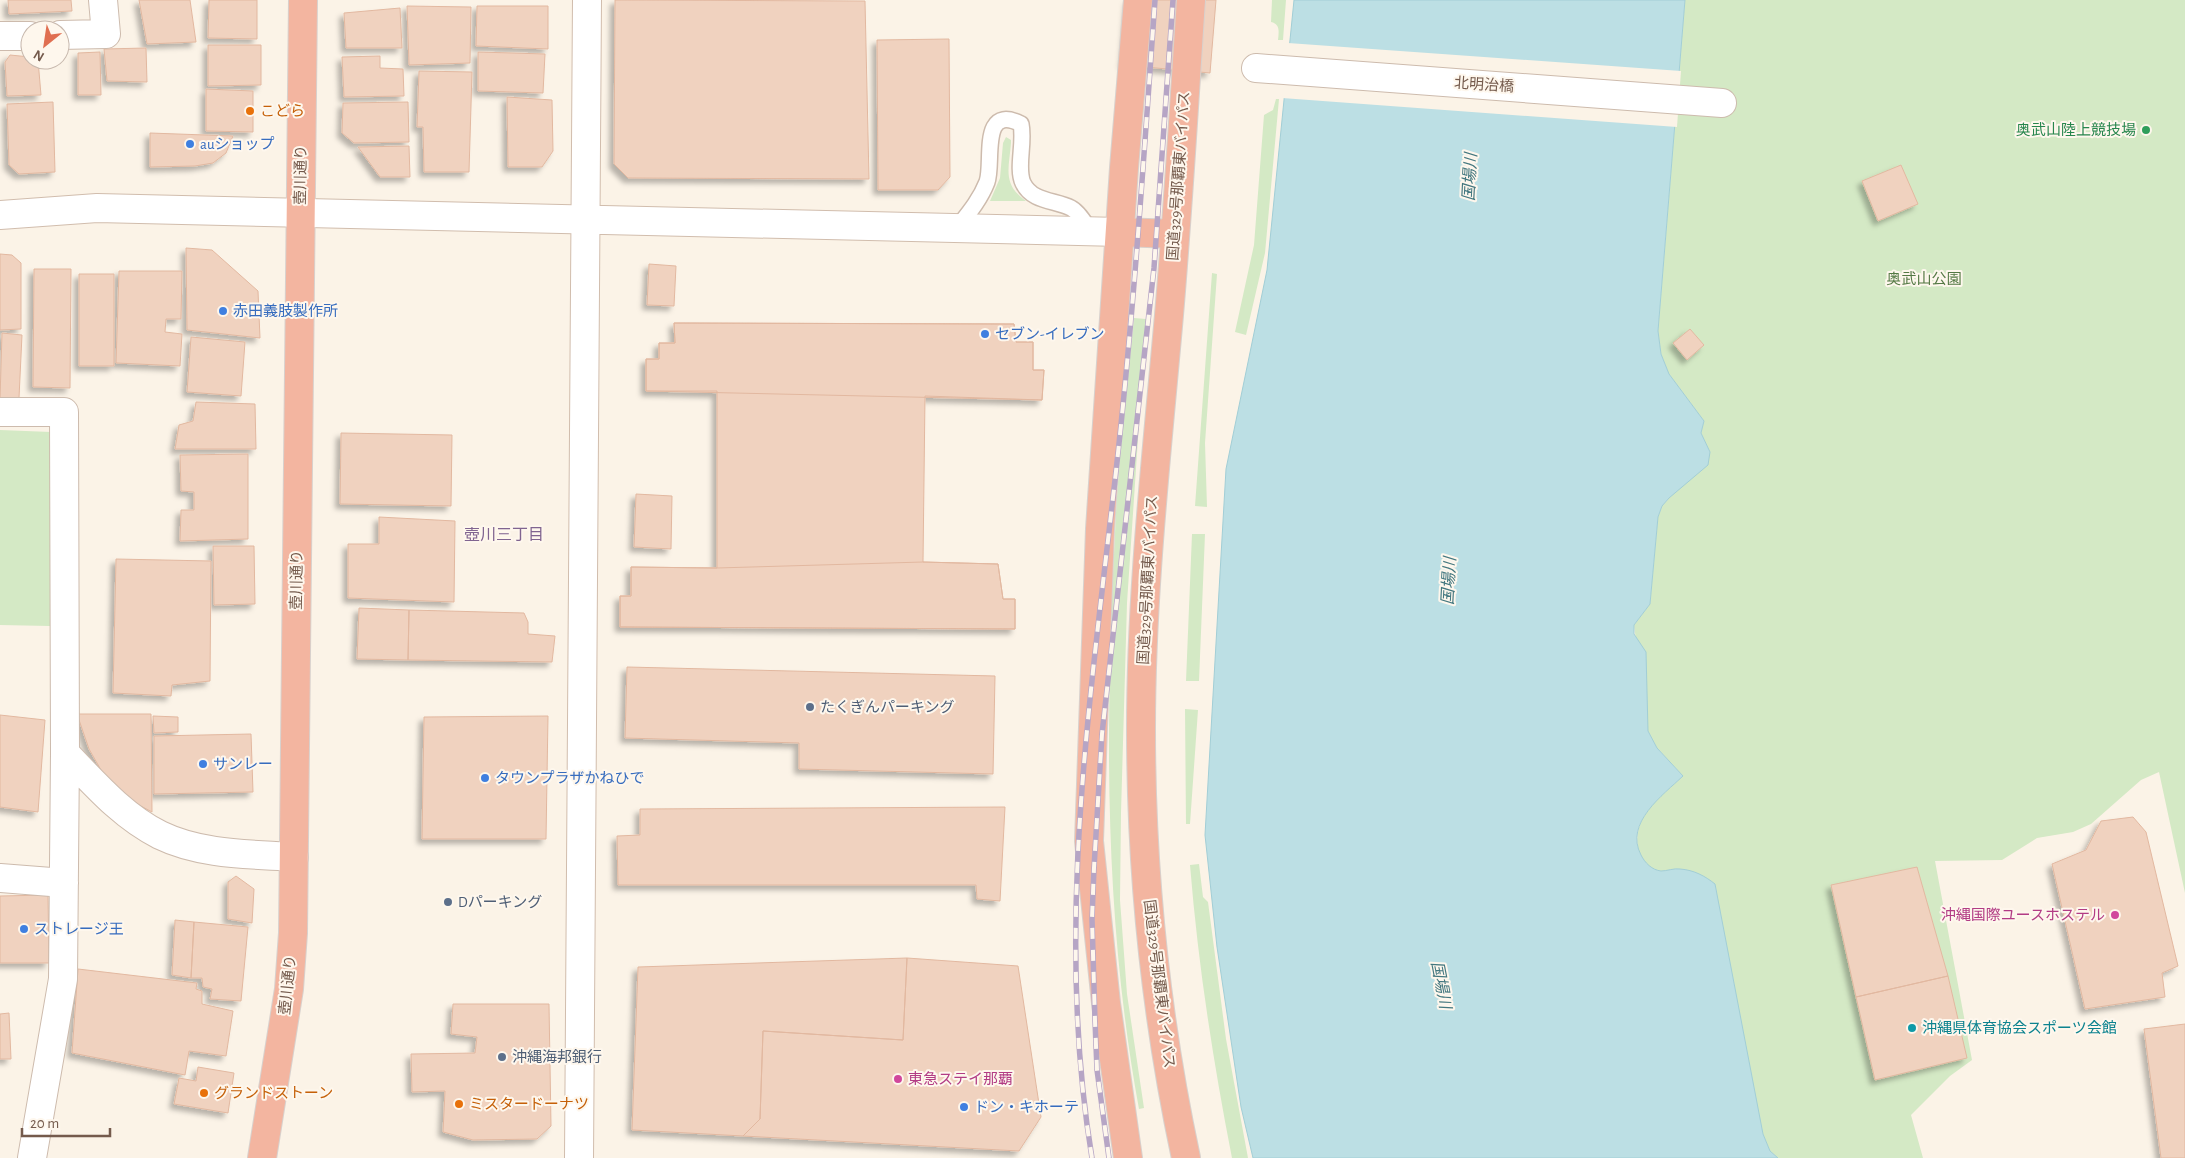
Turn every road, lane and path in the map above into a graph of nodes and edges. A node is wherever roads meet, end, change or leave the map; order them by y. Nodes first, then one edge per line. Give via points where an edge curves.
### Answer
1 (103, 0) edge
2 (303, 0) edge
3 (587, 0) edge
4 (1138, 0) edge
5 (1191, 0) edge
6 (70, 35) edge
7 (0, 36) edge
8 (20, 36) edge
9 (1266, 69) dead end
10 (1722, 104) dead end
11 (301, 213) junction
12 (0, 214) edge
13 (584, 219) junction
14 (957, 228) junction
15 (1091, 232) junction
16 (1120, 232) junction
17 (1175, 234) junction
18 (0, 412) edge
19 (65, 753) junction
20 (294, 857) junction
21 (0, 878) edge
22 (64, 883) junction
23 (32, 1158) edge
24 (262, 1158) edge
25 (579, 1158) edge
26 (1128, 1158) edge
27 (1186, 1158) edge

1 - 6 street via 106,34
2 - 11 highway, 壺川通り
3 - 13 street
4 - 16 highway
5 - 17 highway, 国道329号那覇東バイパス
7 - 8 street
9 - 10 street, 北明治橋
11 - 12 street via 97,208
11 - 13 street
11 - 20 highway, 壺川通り
13 - 14 street
13 - 25 street
14 - 15 street
14 - 15 lane via 988,180 992,132 997,124 1013,120 1021,124 1024,183 1044,201 1072,208
15 - 16 street
16 - 17 highway
16 - 26 highway via 1100,529 1090,842 1106,1003
17 - 27 highway, 国道329号那覇東バイパス via 1148,532 1141,727 1149,910 1174,1103
18 - 19 street via 64,412
19 - 20 street via 108,798 160,835 194,847 223,852
19 - 22 street
20 - 24 highway, 壺川通り via 289,989
21 - 22 street
22 - 23 street via 62,979

